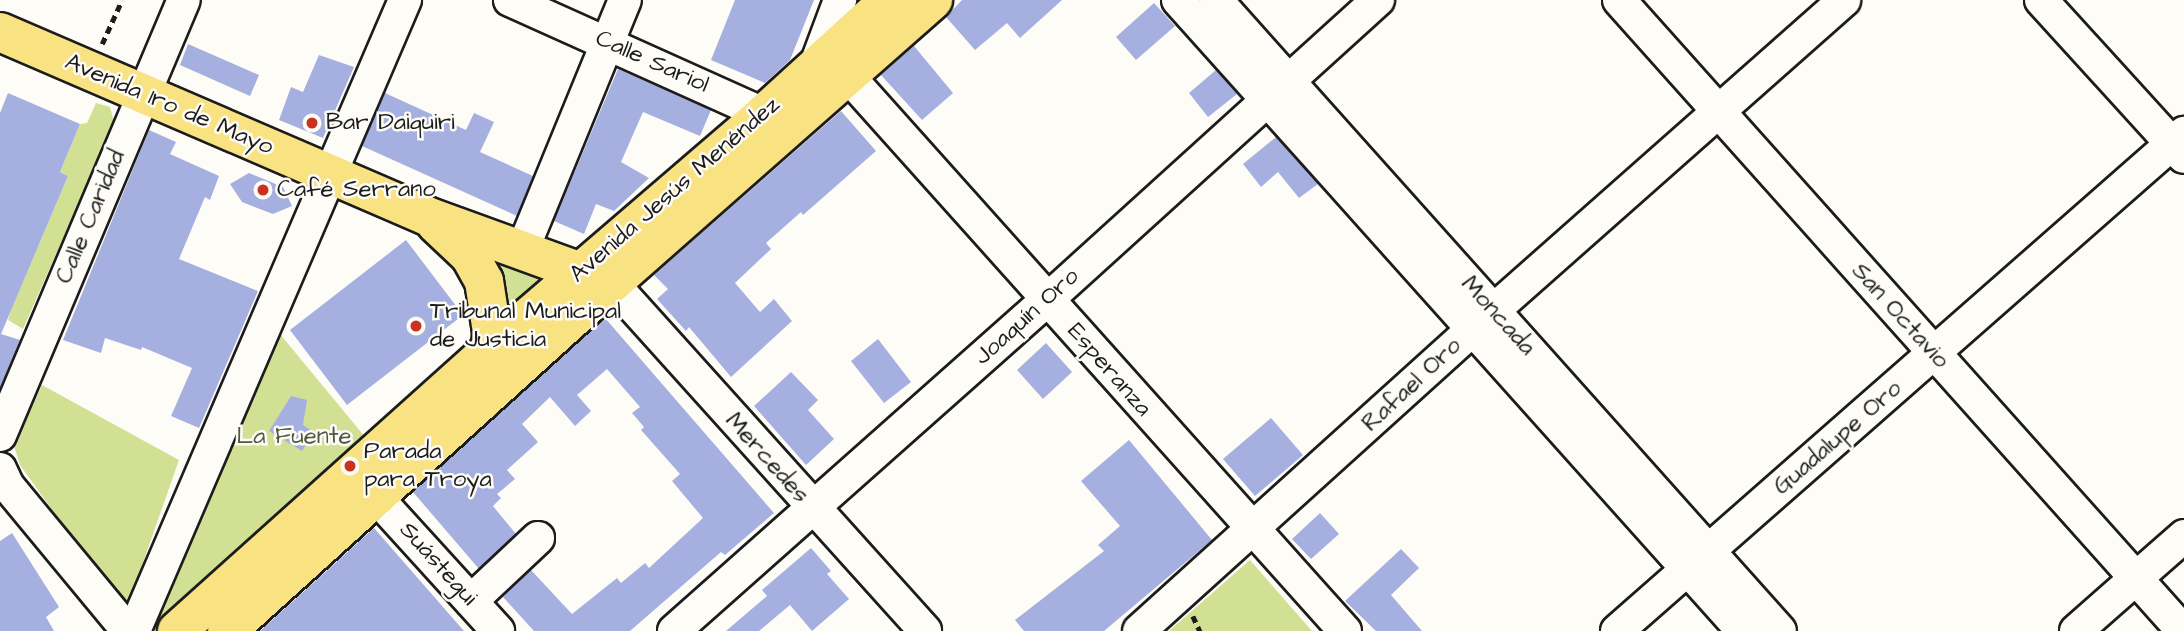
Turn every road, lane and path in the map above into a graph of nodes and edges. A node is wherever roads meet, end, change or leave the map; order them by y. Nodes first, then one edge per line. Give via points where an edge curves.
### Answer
1 (122, 0) edge
2 (184, 0) edge
3 (405, 0) edge
4 (510, 0) edge
5 (625, 0) edge
6 (840, 0) edge
7 (889, 0) edge
8 (933, 0) edge
9 (1178, 0) edge
10 (1216, 0) edge
11 (1377, 0) edge
12 (1619, 0) edge
13 (1844, 0) edge
14 (2041, 0) edge
15 (0, 32) edge
16 (608, 42) junction
17 (89, 70) junction
18 (831, 72) junction
19 (1277, 90) junction
20 (144, 94) junction
21 (1717, 111) junction
22 (779, 120) junction
23 (2180, 145) edge
24 (328, 174) junction
25 (427, 216) junction
26 (616, 241) junction
27 (530, 254) junction
28 (595, 278) junction
29 (1047, 300) junction
30 (1483, 320) junction
31 (491, 349) junction
32 (1934, 353) junction
33 (0, 435) edge
34 (0, 469) edge
35 (377, 498) junction
36 (812, 508) junction
37 (1253, 531) junction
38 (2184, 536) edge
39 (538, 538) dead end
40 (1697, 559) junction
41 (2136, 579) junction
42 (471, 601) junction
43 (495, 630) edge
44 (128, 631) edge
45 (134, 631) edge
46 (177, 631) edge
47 (228, 631) edge
48 (674, 631) edge
49 (925, 631) edge
50 (1139, 631) edge
51 (1345, 631) edge
52 (1617, 631) edge
53 (1743, 631) edge
54 (1780, 631) edge
55 (2076, 631) edge
56 (2183, 631) edge

1 - 17 path
2 - 20 street, Calle Caridad
3 - 24 street
4 - 16 street, Calle Sariol
5 - 16 street
6 - 18 street
7 - 18 main road, Avenida Jesús Menéndez
8 - 18 main road, Avenida Jesús Menéndez
9 - 19 street, Moncada
10 - 19 street, Moncada
11 - 19 street, Joaquín Oro
12 - 21 street, San Octavio
13 - 21 street, Rafael Oro
14 - 23 street
15 - 17 main road, Avenida 1ro de Mayo
16 - 22 street, Calle Sariol
16 - 27 street
17 - 20 main road, Avenida 1ro de Mayo
18 - 22 main road, Avenida Jesús Menéndez
18 - 29 street, Esperanza
19 - 29 street, Joaquín Oro
19 - 30 street, Moncada
20 - 24 main road, Avenida 1ro de Mayo
20 - 33 street, Calle Caridad
21 - 30 street, Rafael Oro
21 - 32 street, San Octavio
22 - 26 main road, Avenida Jesús Menéndez
22 - 28 main road, Avenida Jesús Menéndez
23 - 32 street, Guadalupe Oro
24 - 25 main road, Avenida 1ro de Mayo
24 - 45 street
25 - 27 main road, Avenida 1ro de Mayo
25 - 31 main road via 470,256 484,281
26 - 27 main road via 584,253
26 - 28 main road, Avenida Jesús Menéndez
27 - 28 main road, Avenida 1ro de Mayo
28 - 31 main road, Avenida Jesús Menéndez
28 - 35 main road, Avenida Jesús Menéndez
28 - 36 street, Mercedes
29 - 36 street, Joaquín Oro
29 - 37 street, Esperanza
30 - 37 street, Rafael Oro
30 - 40 street, Moncada
31 - 46 main road, Avenida Jesús Menéndez
32 - 40 street, Guadalupe Oro
32 - 41 street, San Octavio
34 - 44 street via 8,486
35 - 42 street, Suástegui
35 - 47 main road, Avenida Jesús Menéndez
36 - 48 street, Joaquín Oro
36 - 49 street, Mercedes
37 - 50 street, Rafael Oro
37 - 51 street, Esperanza
38 - 41 street
39 - 42 street
40 - 52 street, Guadalupe Oro
40 - 53 street, Moncada
40 - 54 street, Moncada
41 - 55 street
41 - 56 street, San Octavio
42 - 43 street, Suástegui

